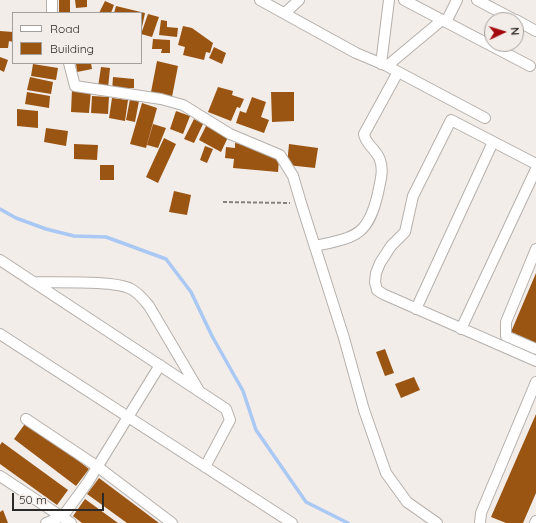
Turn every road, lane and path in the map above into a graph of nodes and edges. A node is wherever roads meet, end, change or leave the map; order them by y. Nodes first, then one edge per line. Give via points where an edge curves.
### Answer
1 (52, 0) edge
2 (260, 0) edge
3 (283, 0) edge
4 (299, 0) edge
5 (389, 0) edge
6 (404, 0) edge
7 (457, 0) edge
8 (477, 0) edge
9 (52, 12) edge
10 (283, 12) junction
11 (500, 12) edge
12 (444, 21) junction
13 (524, 25) edge
14 (536, 31) edge
15 (484, 40) edge
16 (508, 52) edge
17 (69, 64) edge
18 (384, 65) junction
19 (530, 66) dead end
20 (398, 72) junction
21 (485, 118) dead end
22 (493, 142) junction
23 (536, 164) edge
24 (536, 169) edge
25 (223, 202) dead end
26 (301, 203) junction
27 (315, 246) junction
28 (536, 249) edge
29 (1, 263) edge
30 (33, 282) junction
31 (416, 309) junction
32 (461, 329) junction
33 (0, 334) edge
34 (536, 349) edge
35 (536, 360) edge
36 (160, 365) junction
37 (536, 382) edge
38 (198, 391) junction
39 (129, 418) junction
40 (26, 419) dead end
41 (98, 467) junction
42 (205, 467) junction
43 (0, 476) edge
44 (63, 516) junction
45 (46, 523) edge
46 (71, 523) edge
47 (172, 523) edge
48 (292, 523) edge
49 (437, 523) edge
50 (480, 523) edge

1 - 9 street
2 - 10 street
3 - 10 street
4 - 10 street
5 - 18 street
6 - 12 street
7 - 12 street
8 - 11 street
10 - 18 street via 356,53
12 - 15 street
12 - 18 street
13 - 14 street
16 - 19 street
17 - 26 street via 75,86 161,99 183,105 230,134 280,155 293,176
18 - 20 street
20 - 21 street
20 - 27 street via 364,134 365,140 379,156 382,169 372,214 365,226 355,235
22 - 23 street
22 - 31 street
22 - 31 street via 451,120 413,196 404,232 380,263 376,273 377,290
24 - 32 street
25 - 26 path
26 - 27 street
27 - 49 street via 364,410 386,473 407,502
28 - 34 street via 506,322 505,331 506,336 512,340
29 - 30 street
30 - 36 street
30 - 38 street via 110,284 140,295 149,306
31 - 32 street
32 - 35 street
33 - 39 street
36 - 38 street
36 - 39 street
37 - 50 street via 481,512
38 - 42 street via 226,409 230,420
39 - 41 street
39 - 42 street
40 - 41 street
41 - 44 street
41 - 47 street
42 - 48 street
43 - 44 street
44 - 45 street
44 - 46 street

